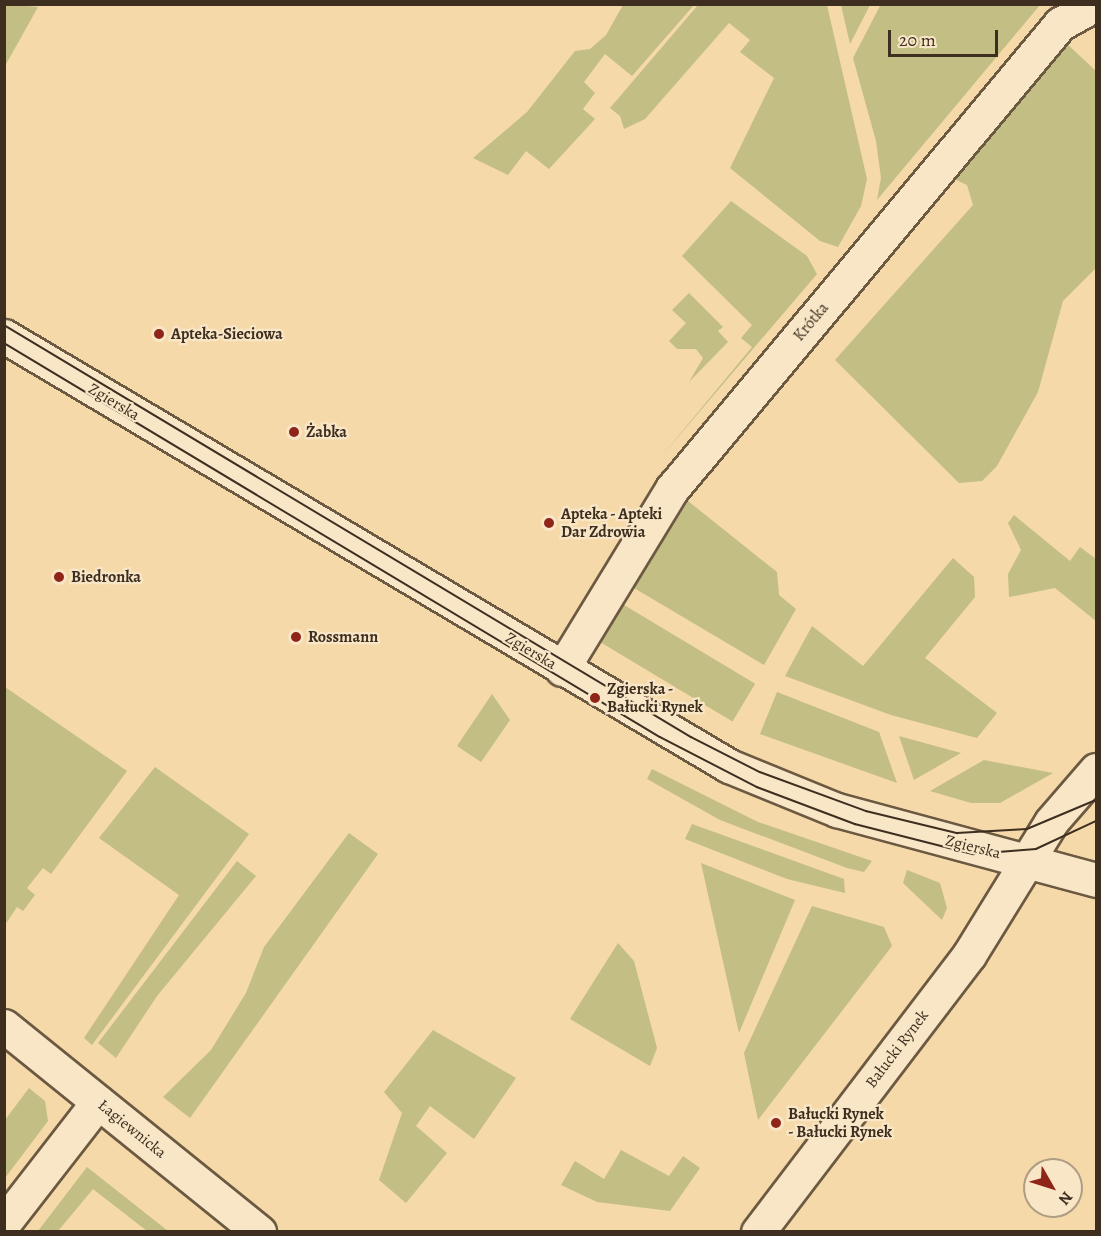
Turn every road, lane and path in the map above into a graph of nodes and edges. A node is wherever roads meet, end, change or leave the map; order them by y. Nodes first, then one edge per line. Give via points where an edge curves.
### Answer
1 (1096, 4) edge
2 (4, 336) edge
3 (562, 669) junction
4 (1096, 770) edge
5 (1029, 862) junction
6 (1096, 880) edge
7 (4, 1026) edge
8 (98, 1102) junction
9 (4, 1223) edge
10 (259, 1232) edge
11 (758, 1232) edge

1 - 3 street, Krótka via 1060,24 672,489
2 - 3 street, Zgierska
3 - 5 street, Zgierska via 704,753 769,784 861,817
4 - 5 street, Bałucki Rynek via 1051,822
5 - 6 street, Zgierska
5 - 11 street, Bałucki Rynek via 969,955
7 - 8 street, Łagiewnicka
8 - 9 street
8 - 10 street, Łagiewnicka

